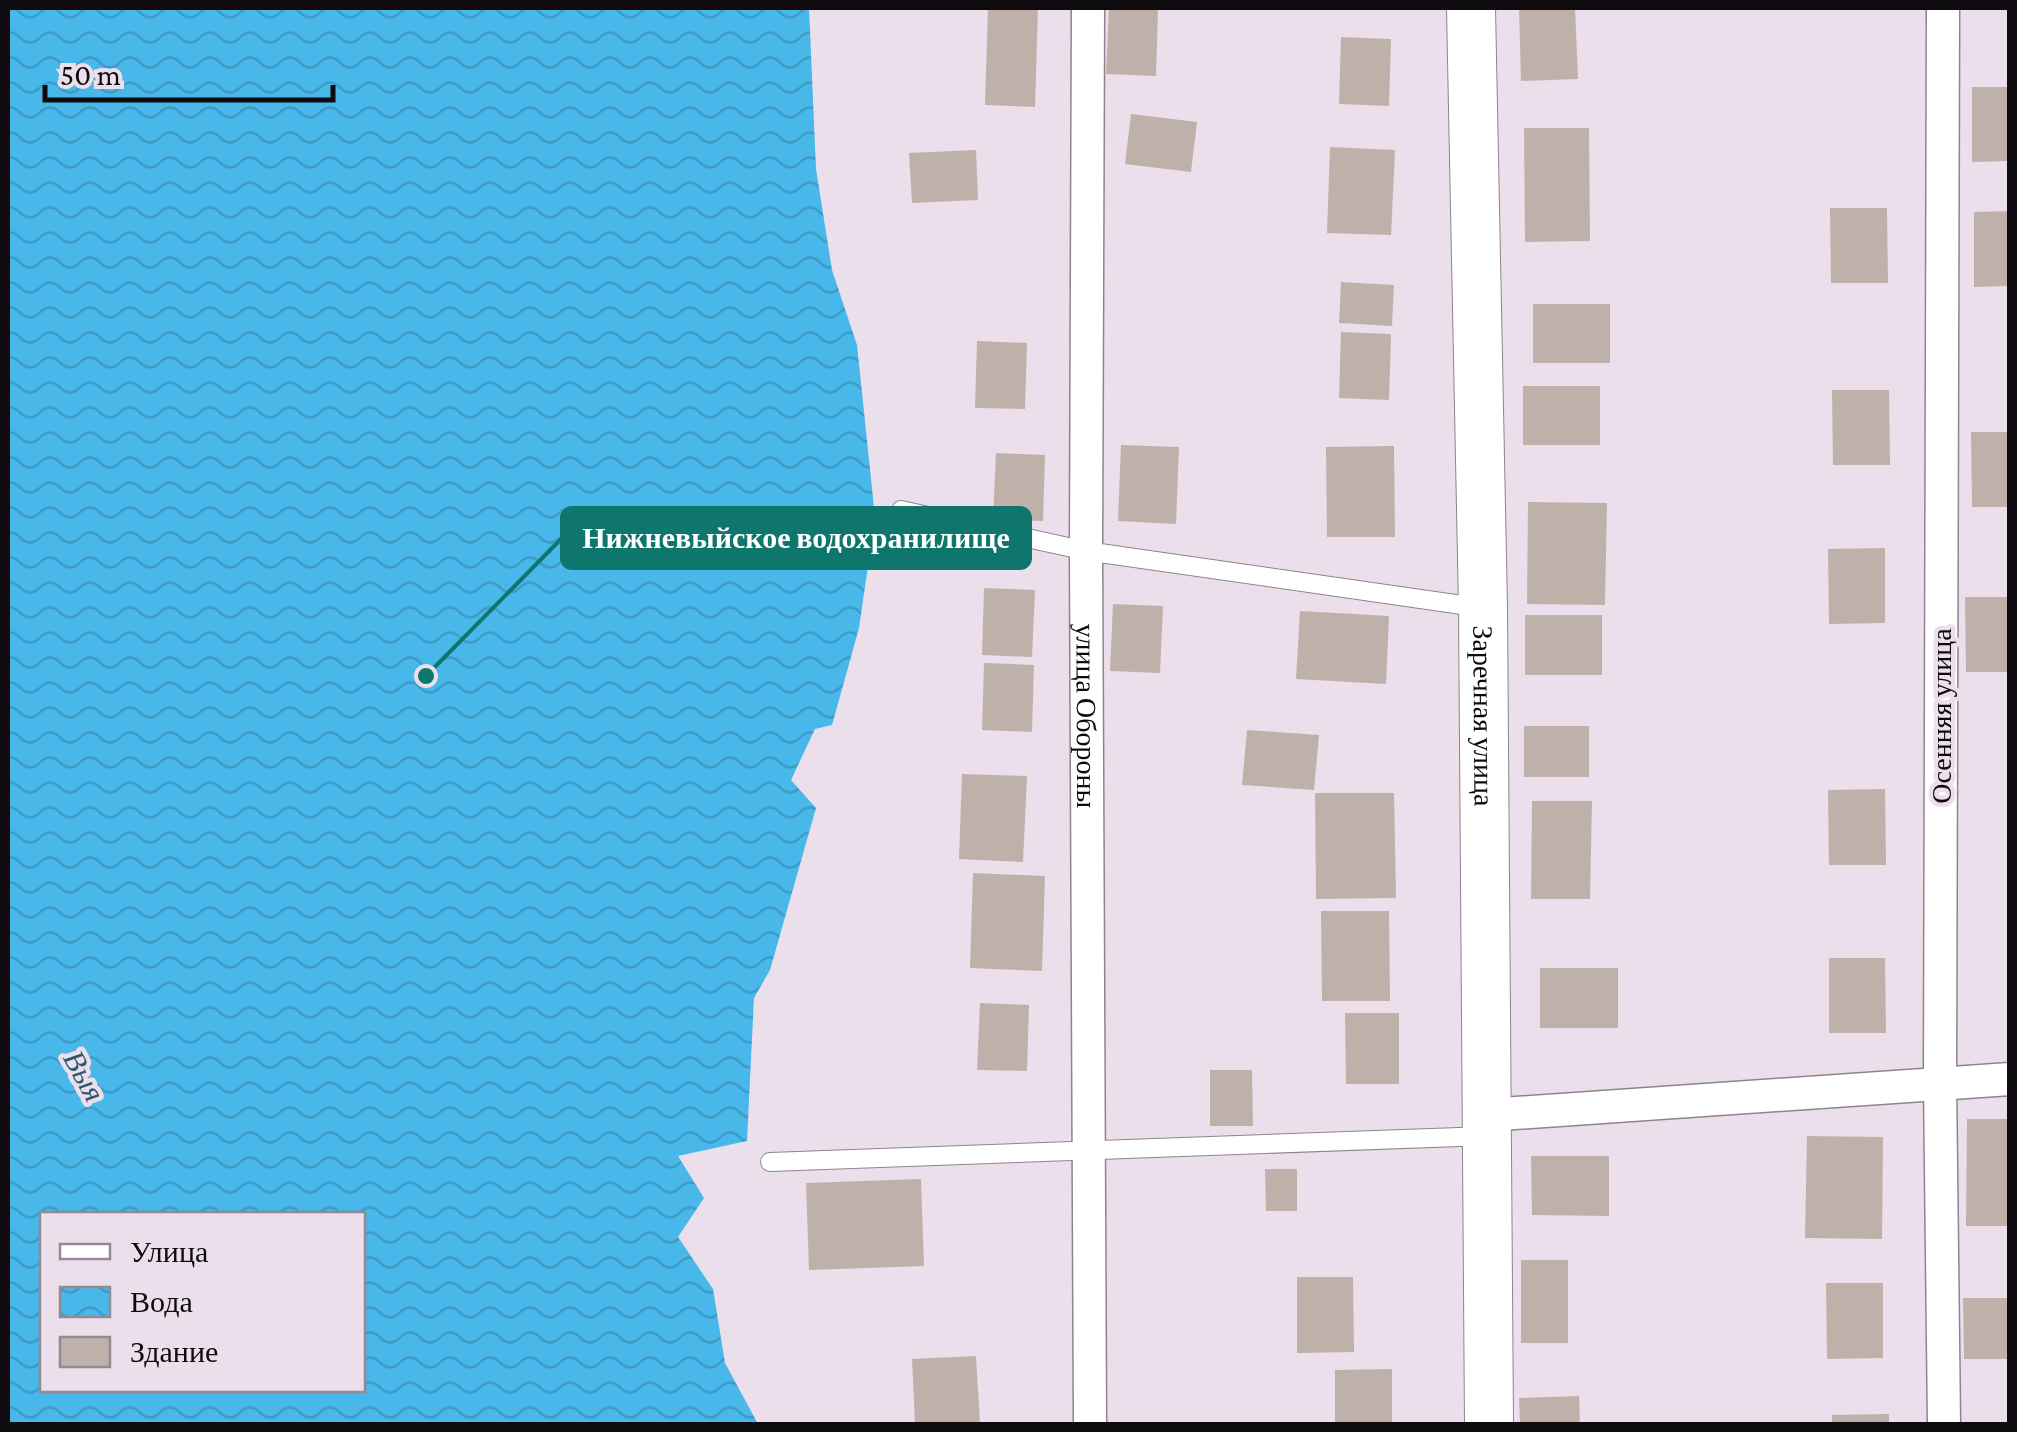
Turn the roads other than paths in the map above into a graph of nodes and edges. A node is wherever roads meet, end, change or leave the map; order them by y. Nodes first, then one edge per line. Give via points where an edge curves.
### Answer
1 (1088, 8) edge
2 (1472, 8) edge
3 (1943, 8) edge
4 (901, 510) dead end
5 (1086, 551) junction
6 (1483, 608) junction
7 (2010, 1079) edge
8 (1940, 1082) junction
9 (1487, 1126) junction
10 (1090, 1148) junction
11 (770, 1162) dead end
12 (1090, 1424) edge
13 (1489, 1424) edge
14 (1944, 1424) edge

1 - 5 street, улица Обороны
2 - 6 street, Заречная улица
3 - 8 street, Осенняя улица
4 - 5 lane
5 - 6 lane
5 - 10 street, улица Обороны
6 - 9 street, Заречная улица
7 - 8 street
8 - 9 street
8 - 14 street, Осенняя улица
9 - 10 lane
9 - 13 street, Заречная улица
10 - 11 lane
10 - 12 street, улица Обороны

